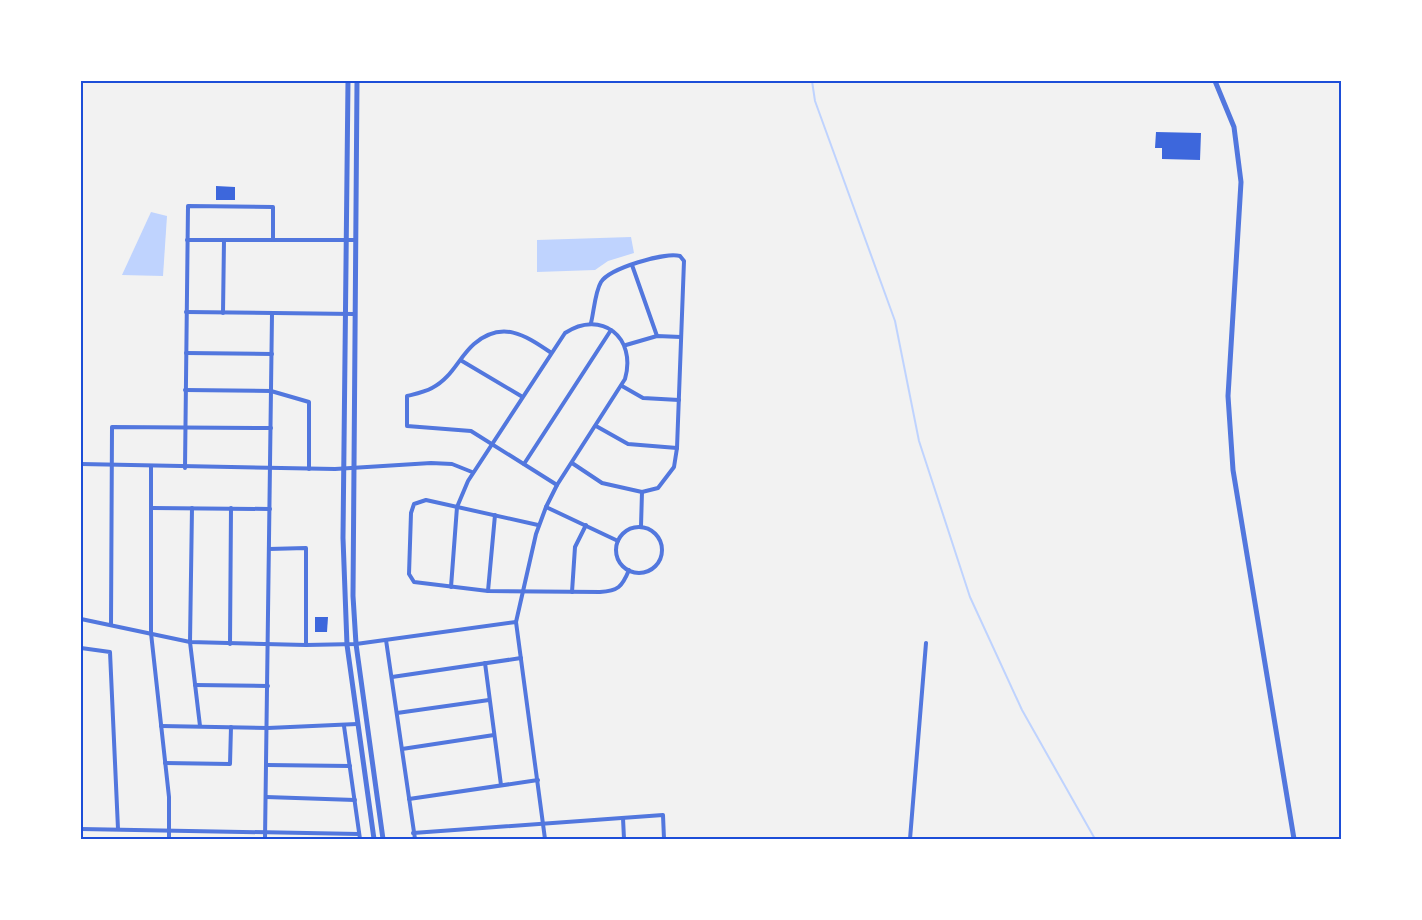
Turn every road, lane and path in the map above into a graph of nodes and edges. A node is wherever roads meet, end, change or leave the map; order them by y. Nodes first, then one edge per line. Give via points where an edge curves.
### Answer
1 (348, 81) edge
2 (357, 81) edge
3 (1215, 81) edge
4 (186, 240) junction
5 (224, 240) junction
6 (273, 240) junction
7 (347, 240) junction
8 (355, 240) junction
9 (632, 265) junction
10 (186, 312) junction
11 (223, 313) junction
12 (272, 314) junction
13 (346, 314) junction
14 (354, 314) junction
15 (591, 323) junction
16 (611, 330) junction
17 (657, 336) junction
18 (681, 337) junction
19 (626, 345) junction
20 (550, 352) junction
21 (186, 353) junction
22 (272, 354) junction
23 (462, 361) junction
24 (622, 386) junction
25 (185, 390) junction
26 (271, 391) junction
27 (521, 396) junction
28 (679, 400) junction
29 (596, 426) junction
30 (184, 428) junction
31 (271, 428) junction
32 (491, 445) junction
33 (677, 448) junction
34 (572, 463) junction
35 (81, 464) edge
36 (524, 464) junction
37 (111, 465) junction
38 (151, 466) junction
39 (185, 468) junction
40 (271, 468) junction
41 (309, 469) junction
42 (344, 469) junction
43 (352, 469) junction
44 (472, 472) junction
45 (557, 485) junction
46 (642, 492) junction
47 (457, 507) junction
48 (546, 507) junction
49 (152, 508) junction
50 (192, 508) junction
51 (231, 508) junction
52 (270, 509) junction
53 (496, 515) junction
54 (538, 525) junction
55 (586, 525) junction
56 (641, 526) junction
57 (618, 540) junction
58 (269, 549) junction
59 (629, 570) junction
60 (451, 587) junction
61 (488, 591) junction
62 (572, 592) junction
63 (522, 593) junction
64 (81, 618) edge
65 (516, 622) junction
66 (111, 624) junction
67 (151, 633) junction
68 (386, 640) junction
69 (190, 642) junction
70 (926, 643) dead end
71 (230, 644) junction
72 (269, 644) junction
73 (356, 644) junction
74 (306, 645) junction
75 (346, 645) junction
76 (81, 648) edge
77 (521, 658) junction
78 (485, 664) junction
79 (392, 677) junction
80 (195, 685) junction
81 (268, 686) junction
82 (489, 700) junction
83 (397, 713) junction
84 (357, 724) junction
85 (161, 726) junction
86 (200, 726) junction
87 (344, 726) junction
88 (231, 727) junction
89 (268, 728) junction
90 (494, 735) junction
91 (402, 749) junction
92 (165, 763) junction
93 (267, 764) junction
94 (350, 766) junction
95 (538, 780) junction
96 (501, 785) junction
97 (266, 797) junction
98 (409, 799) junction
99 (355, 800) junction
100 (623, 818) junction
101 (544, 823) junction
102 (81, 829) edge
103 (118, 829) junction
104 (169, 830) junction
105 (265, 832) junction
106 (413, 833) junction
107 (359, 837) edge
108 (169, 839) edge
109 (265, 839) edge
110 (374, 839) edge
111 (383, 839) edge
112 (415, 839) edge
113 (545, 839) edge
114 (624, 839) edge
115 (664, 839) edge
116 (910, 839) edge
117 (1294, 839) edge

1 - 7 street
2 - 8 street
3 - 117 street via 1234,127 1241,182 1228,396 1233,470
4 - 5 street
4 - 6 street via 188,206 273,206
4 - 10 street
5 - 6 street
5 - 11 street
6 - 7 street
7 - 8 street
7 - 13 street
8 - 14 street
9 - 15 street via 608,274 601,282
9 - 17 street
9 - 18 street via 673,254 684,261
10 - 11 street
10 - 21 street
11 - 12 street
12 - 13 street
12 - 22 street
13 - 14 street
13 - 42 street
14 - 43 street
15 - 16 street
15 - 20 street via 576,326 565,333
16 - 19 street
16 - 36 street
17 - 18 street
17 - 19 street
18 - 28 street
19 - 24 street via 629,366
20 - 23 street via 510,330 492,334 474,344
20 - 27 street
21 - 22 street
21 - 25 street
22 - 26 street
23 - 27 street
23 - 32 street via 432,388 407,396 407,426 471,431
24 - 28 street via 643,398
24 - 29 street
25 - 26 street
25 - 30 street
26 - 31 street
26 - 41 street via 309,402
27 - 32 street
28 - 33 street
29 - 33 street via 628,444
29 - 34 street
30 - 31 street
30 - 37 street via 112,427
30 - 39 street
31 - 40 street
32 - 36 street
32 - 44 street
33 - 46 street via 674,467 658,488
34 - 45 street
34 - 46 street via 602,484
35 - 37 street
36 - 45 street
37 - 38 street
37 - 66 street
38 - 39 street
38 - 49 street
39 - 40 street
40 - 41 street
40 - 52 street
41 - 42 street
42 - 43 street
42 - 75 street
43 - 44 street via 431,463 452,464
43 - 73 street
44 - 47 street
45 - 48 street
46 - 56 street
47 - 53 street
47 - 60 street
47 - 60 street via 426,500 414,504 411,513 409,574 414,582
48 - 54 street
48 - 55 street
49 - 50 street
49 - 67 street
50 - 51 street
50 - 69 street
51 - 52 street
51 - 71 street
52 - 58 street
53 - 54 street
53 - 61 street
54 - 63 street
55 - 57 street
55 - 62 street via 575,547
56 - 57 street via 627,530
56 - 59 street via 659,537 663,552 651,570 636,573
57 - 59 street via 616,554
58 - 72 street
58 - 74 street via 306,548
59 - 62 street via 623,586 616,591
60 - 61 street
61 - 63 street
62 - 63 street
63 - 65 street
64 - 66 street
65 - 68 street
65 - 77 street
66 - 67 street
67 - 69 street
67 - 85 street
68 - 73 street
68 - 79 street
69 - 71 street
69 - 80 street
70 - 116 street
71 - 72 street
72 - 74 street
72 - 81 street
73 - 75 street
73 - 111 street
74 - 75 street
75 - 84 street
76 - 103 street via 110,652
77 - 78 street
77 - 95 street
78 - 79 street
78 - 82 street
79 - 83 street
80 - 81 street
80 - 86 street
81 - 89 street
82 - 83 street
82 - 90 street
83 - 91 street
84 - 87 street
84 - 110 street
85 - 86 street
85 - 92 street
86 - 88 street
87 - 89 street
87 - 94 street
88 - 89 street
88 - 92 street via 230,764
89 - 93 street
90 - 91 street
90 - 96 street
91 - 98 street
92 - 104 street
93 - 94 street
93 - 97 street
94 - 99 street
95 - 96 street
95 - 101 street
96 - 98 street
97 - 99 street
97 - 105 street
98 - 106 street
99 - 107 street
100 - 101 street
100 - 114 street
100 - 115 street via 663,815
101 - 106 street
101 - 113 street
102 - 103 street
103 - 104 street
104 - 105 street
104 - 108 street
105 - 107 street
105 - 109 street
106 - 112 street

